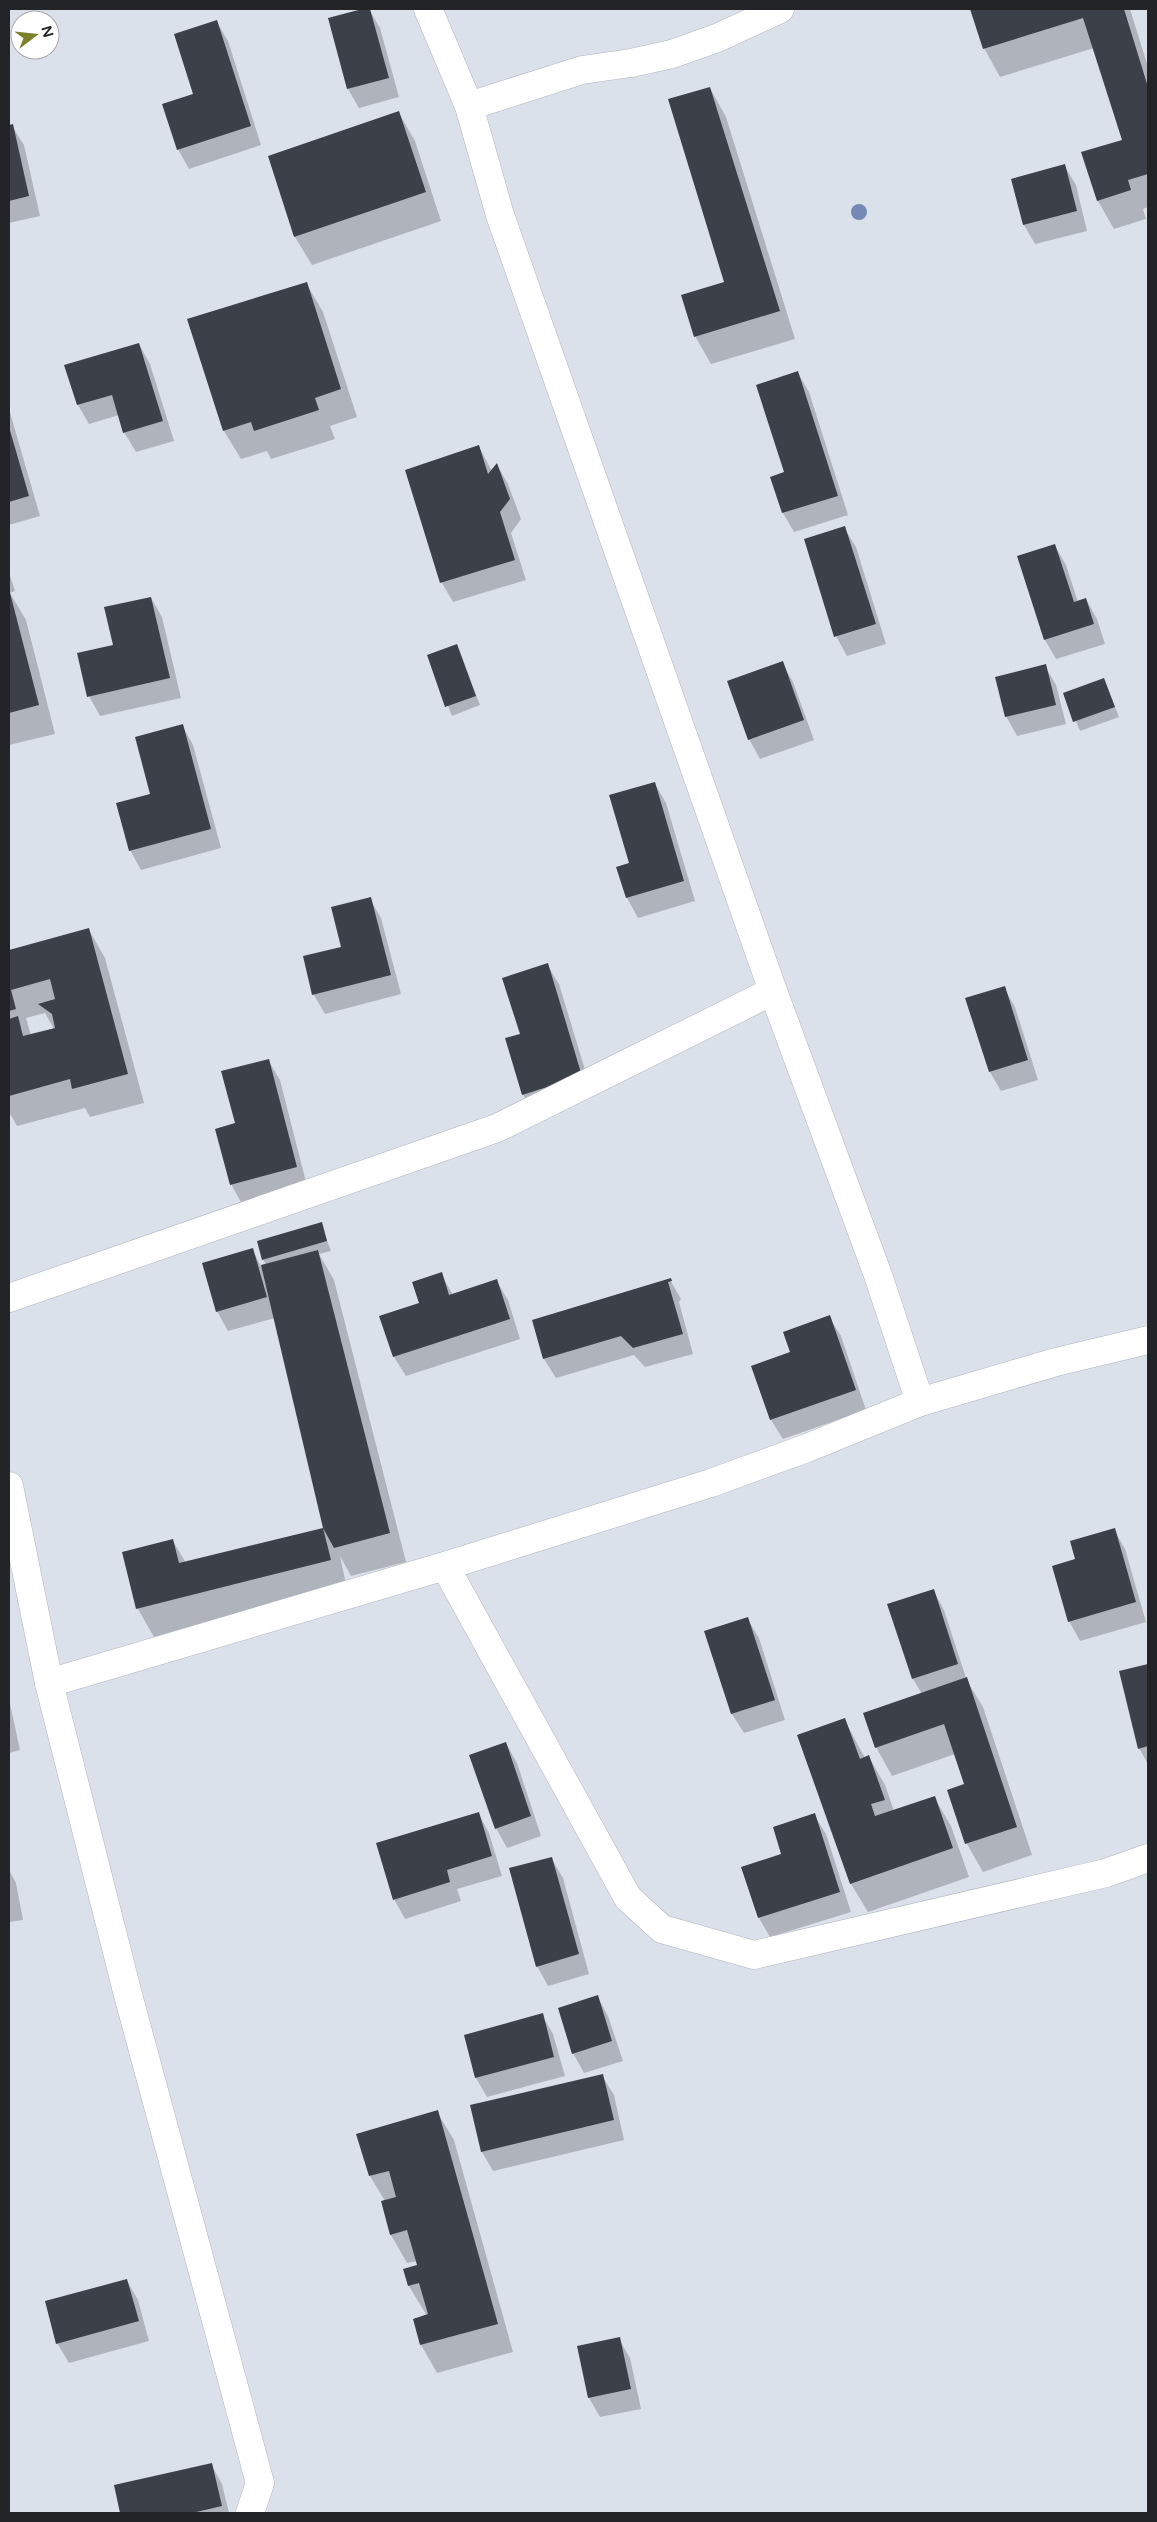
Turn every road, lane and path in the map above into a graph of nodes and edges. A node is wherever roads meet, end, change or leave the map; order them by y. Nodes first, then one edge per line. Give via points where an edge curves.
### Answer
1 (428, 9) edge
2 (780, 9) edge
3 (469, 106) junction
4 (773, 991) junction
5 (9, 1298) edge
6 (1148, 1340) edge
7 (920, 1402) junction
8 (9, 1486) edge
9 (445, 1566) junction
10 (49, 1684) junction
11 (1148, 1858) edge
12 (250, 2513) edge

1 - 3 street
2 - 3 street via 717,38 672,54 582,70
3 - 4 street via 500,215
4 - 5 street via 497,1128
4 - 7 street via 878,1275
6 - 7 street via 1056,1362
7 - 9 street via 710,1483
8 - 10 street
9 - 10 street
9 - 11 street via 628,1898 662,1929 754,1955 1106,1873
10 - 12 street via 127,1991 260,2483

